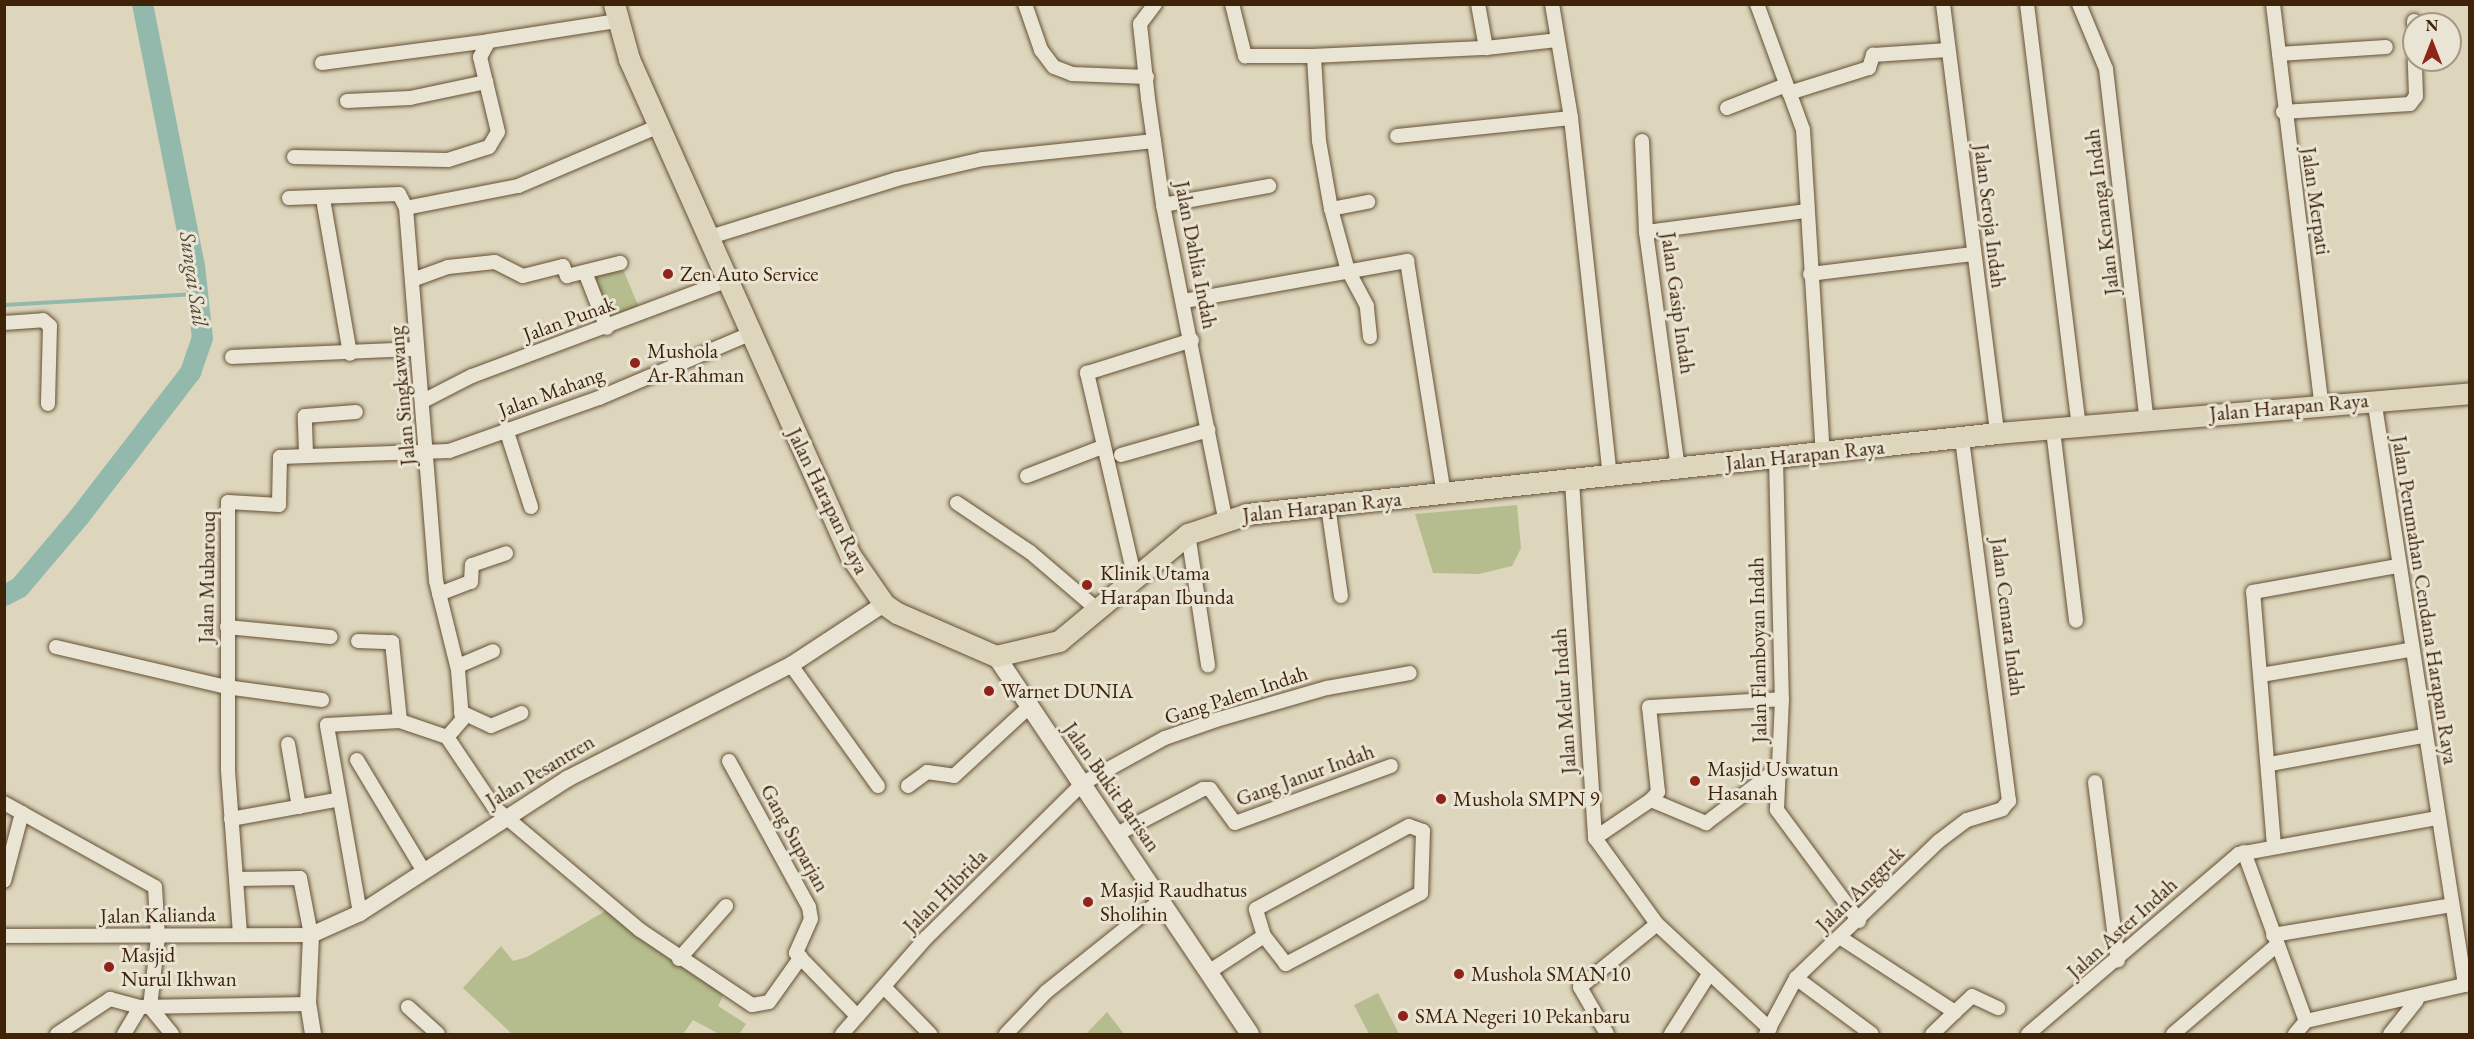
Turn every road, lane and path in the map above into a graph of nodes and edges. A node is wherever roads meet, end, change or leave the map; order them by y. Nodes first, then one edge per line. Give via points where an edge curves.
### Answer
1 (1025, 4) edge
2 (1155, 4) edge
3 (1232, 4) edge
4 (1478, 4) edge
5 (1552, 4) edge
6 (1757, 4) edge
7 (1943, 4) edge
8 (2027, 4) edge
9 (2079, 4) edge
10 (2273, 4) edge
11 (616, 13) edge
12 (1557, 40) junction
13 (489, 41) junction
14 (2386, 47) dead end
15 (1486, 48) junction
16 (1948, 50) junction
17 (2279, 54) junction
18 (1314, 56) junction
19 (322, 63) dead end
20 (2415, 72) edge
21 (1146, 77) junction
22 (486, 82) junction
23 (1787, 89) junction
24 (347, 101) dead end
25 (1726, 108) dead end
26 (2283, 112) junction
27 (1571, 118) junction
28 (658, 126) junction
29 (1397, 136) dead end
30 (1154, 141) junction
31 (1642, 141) dead end
32 (294, 157) dead end
33 (1269, 186) dead end
34 (289, 198) dead end
35 (323, 199) junction
36 (1368, 202) dead end
37 (1163, 205) junction
38 (406, 208) junction
39 (1331, 209) junction
40 (1806, 211) junction
41 (1646, 232) junction
42 (710, 237) junction
43 (1974, 254) junction
44 (620, 263) dead end
45 (1348, 271) junction
46 (585, 272) junction
47 (1810, 274) junction
48 (415, 279) junction
49 (729, 280) junction
50 (1184, 301) junction
51 (4, 323) edge
52 (607, 328) junction
53 (750, 334) junction
54 (1370, 337) dead end
55 (1192, 340) junction
56 (417, 349) junction
57 (350, 354) junction
58 (232, 357) dead end
59 (2469, 393) edge
60 (2373, 399) junction
61 (425, 400) junction
62 (2321, 403) junction
63 (48, 404) dead end
64 (356, 412) dead end
65 (2147, 420) junction
66 (2079, 426) junction
67 (506, 429) junction
68 (1208, 430) junction
69 (2053, 430) junction
70 (1997, 434) junction
71 (1962, 438) junction
72 (1102, 447) junction
73 (306, 453) junction
74 (1121, 454) dead end
75 (1823, 454) junction
76 (429, 455) junction
77 (1776, 459) junction
78 (1678, 470) junction
79 (1027, 477) dead end
80 (1610, 477) junction
81 (1572, 482) junction
82 (1444, 494) junction
83 (957, 503) dead end
84 (1328, 506) junction
85 (531, 507) dead end
86 (1225, 518) junction
87 (1188, 534) junction
88 (506, 553) dead end
89 (2397, 566) junction
90 (1135, 579) junction
91 (439, 594) junction
92 (1341, 596) dead end
93 (884, 604) junction
94 (1099, 611) junction
95 (2076, 621) dead end
96 (227, 627) junction
97 (331, 637) dead end
98 (358, 641) dead end
99 (56, 647) dead end
100 (2409, 650) junction
101 (494, 651) dead end
102 (996, 656) junction
103 (791, 665) junction
104 (1208, 665) dead end
105 (458, 666) junction
106 (1410, 673) dead end
107 (2261, 675) junction
108 (226, 687) junction
109 (1782, 699) junction
110 (322, 700) dead end
111 (1029, 707) junction
112 (461, 712) junction
113 (521, 713) dead end
114 (400, 721) junction
115 (2423, 736) junction
116 (447, 737) junction
117 (288, 744) dead end
118 (357, 760) dead end
119 (729, 761) dead end
120 (2270, 764) junction
121 (1391, 766) dead end
122 (1780, 767) junction
123 (2095, 782) dead end
124 (1083, 783) junction
125 (878, 786) dead end
126 (908, 786) dead end
127 (336, 800) junction
128 (1651, 800) junction
129 (2008, 801) joint
130 (4, 803) edge
131 (298, 807) junction
132 (22, 813) junction
133 (509, 816) junction
134 (2438, 818) junction
135 (231, 819) junction
136 (1119, 834) junction
137 (1594, 838) junction
138 (2274, 846) junction
139 (2244, 852) junction
140 (423, 870) junction
141 (236, 879) junction
142 (4, 881) edge
143 (1161, 900) junction
144 (2452, 905) junction
145 (726, 906) dead end
146 (360, 913) junction
147 (1859, 921) junction
148 (1657, 924) junction
149 (240, 934) junction
150 (311, 935) junction
151 (4, 936) edge
152 (1264, 936) junction
153 (158, 937) junction
154 (1841, 939) junction
155 (2275, 940) junction
156 (801, 957) junction
157 (679, 959) junction
158 (2118, 961) junction
159 (1210, 971) junction
160 (1708, 976) junction
161 (1796, 978) junction
162 (884, 987) junction
163 (2417, 1000) junction
164 (308, 1004) junction
165 (145, 1007) junction
166 (408, 1007) dead end
167 (1998, 1008) dead end
168 (1955, 1012) junction
169 (857, 1016) junction
170 (2306, 1021) junction
171 (1768, 1032) edge
172 (57, 1035) edge
173 (124, 1035) edge
174 (172, 1035) edge
175 (314, 1035) edge
176 (438, 1035) edge
177 (842, 1035) edge
178 (930, 1035) edge
179 (1006, 1035) edge
180 (1250, 1035) edge
181 (1607, 1035) edge
182 (1671, 1035) edge
183 (1872, 1035) edge
184 (1932, 1035) edge
185 (2028, 1035) edge
186 (2173, 1035) edge
187 (2295, 1035) edge
188 (2390, 1035) edge

1 - 21 street via 1041,50 1054,67 1072,74
2 - 21 street, Jalan Dahlia Indah via 1140,24
3 - 18 street via 1245,56
4 - 15 street
5 - 12 street
6 - 23 street
7 - 16 street, Jalan Seroja Indah
8 - 66 street
9 - 65 street, Jalan Kenanga Indah via 2106,69
10 - 17 street, Jalan Merpati
11 - 13 street
11 - 28 main road, Jalan Harapan Raya
12 - 15 street
12 - 27 street
13 - 19 street
13 - 22 street via 480,57
14 - 17 street
15 - 18 street
16 - 23 street via 1873,55 1869,68
16 - 43 street, Jalan Seroja Indah
17 - 26 street, Jalan Merpati
18 - 39 street via 1319,141
20 - 26 street via 2416,96 2410,104
21 - 30 street, Jalan Dahlia Indah
22 - 24 street via 410,98
22 - 32 street via 498,132 489,147 448,160
23 - 25 street
23 - 40 street via 1803,130
26 - 62 street, Jalan Merpati
27 - 29 street
27 - 80 street
28 - 38 street via 510,188
28 - 42 main road, Jalan Harapan Raya
30 - 37 street, Jalan Dahlia Indah
30 - 42 street via 983,159 886,182
31 - 41 street, Jalan Gasip Indah
33 - 37 street
34 - 35 street
35 - 38 street via 399,194
35 - 57 street
36 - 39 street
37 - 50 street, Jalan Dahlia Indah
38 - 48 street, Jalan Singkawang
39 - 45 street
40 - 41 street
40 - 47 street
41 - 78 street, Jalan Gasip Indah
42 - 49 main road, Jalan Harapan Raya
43 - 47 street
43 - 70 street, Jalan Seroja Indah
44 - 46 street
45 - 50 street
45 - 54 street via 1367,306
45 - 82 street via 1410,263
46 - 48 street via 567,276 563,266 523,276 495,261 448,267
46 - 52 street
47 - 75 street
48 - 56 street, Jalan Singkawang
49 - 52 street, Jalan Punak
49 - 53 main road, Jalan Harapan Raya
50 - 55 street, Jalan Dahlia Indah
51 - 63 street via 43,320 50,326
52 - 61 street, Jalan Punak via 472,376
53 - 67 street, Jalan Mahang via 599,398
53 - 93 main road, Jalan Harapan Raya via 850,555
55 - 68 street, Jalan Dahlia Indah
55 - 72 street via 1088,370
56 - 57 street
56 - 61 street, Jalan Singkawang
57 - 58 street
59 - 60 main road, Jalan Harapan Raya
60 - 62 main road, Jalan Harapan Raya
60 - 89 street, Jalan Perumahan Cendana Harapan Raya
61 - 76 street, Jalan Singkawang
62 - 65 main road, Jalan Harapan Raya
64 - 73 street via 305,416
65 - 66 main road, Jalan Harapan Raya
66 - 69 main road, Jalan Harapan Raya
67 - 76 street, Jalan Mahang
67 - 85 street
68 - 74 street
68 - 86 street, Jalan Dahlia Indah
69 - 70 main road, Jalan Harapan Raya
69 - 95 street
70 - 71 main road, Jalan Harapan Raya
71 - 75 main road, Jalan Harapan Raya
71 - 129 street, Jalan Cemara Indah
72 - 79 street
72 - 90 street
73 - 76 street, Jalan Mubarouq
73 - 96 street, Jalan Mubarouq via 280,457 279,505 228,502
75 - 77 main road, Jalan Harapan Raya
76 - 91 street, Jalan Singkawang
77 - 78 main road, Jalan Harapan Raya
77 - 109 street, Jalan Flamboyan Indah
78 - 80 main road, Jalan Harapan Raya
80 - 81 main road, Jalan Harapan Raya
81 - 82 main road, Jalan Harapan Raya
81 - 137 street, Jalan Melur Indah
82 - 84 main road, Jalan Harapan Raya
83 - 94 street via 1030,552
84 - 86 main road, Jalan Harapan Raya
84 - 92 street
86 - 87 main road, Jalan Harapan Raya
87 - 90 main road, Jalan Harapan Raya
87 - 104 street
88 - 91 street via 472,565 471,582
89 - 100 street, Jalan Perumahan Cendana Harapan Raya
89 - 107 street via 2253,592
90 - 94 main road, Jalan Harapan Raya
91 - 105 street, Jalan Singkawang
93 - 102 main road, Jalan Harapan Raya via 911,621
93 - 103 street, Jalan Pesantren
94 - 102 main road, Jalan Harapan Raya via 1059,641
96 - 97 street
96 - 108 street, Jalan Mubarouq
98 - 114 street via 393,644
99 - 108 street
100 - 107 street
100 - 115 street, Jalan Perumahan Cendana Harapan Raya
101 - 105 street
102 - 111 main road, Jalan Bukit Barisan
103 - 125 street
103 - 133 street, Jalan Pesantren via 655,731
105 - 112 street, Jalan Singkawang
106 - 124 street, Gang Palem Indah via 1327,688 1216,720 1165,738
107 - 120 street
108 - 110 street
108 - 135 street, Jalan Mubarouq
109 - 122 street, Jalan Flamboyan Indah
109 - 128 street via 1649,707 1658,792
111 - 124 main road, Jalan Bukit Barisan
111 - 126 street via 954,776 927,772
112 - 113 street via 492,726
112 - 116 street via 460,726
114 - 116 street
114 - 127 street via 327,725
115 - 120 street
115 - 134 street, Jalan Perumahan Cendana Harapan Raya
116 - 133 street via 485,798
117 - 131 street
118 - 140 street
119 - 156 street, Gang Suparjan via 809,907 811,919 795,946
120 - 138 street
121 - 136 street, Gang Janur Indah via 1235,823 1207,788
122 - 128 street via 1706,823
122 - 147 street, Jalan Flamboyan Indah via 1777,810
123 - 158 street
124 - 136 main road, Jalan Bukit Barisan
124 - 162 street, Jalan Hibrida
127 - 131 street
127 - 146 street
128 - 137 street
129 - 147 street, Jalan Anggrek via 2002,809 1967,820 1939,841
130 - 132 street
131 - 135 street
132 - 142 street
132 - 153 street via 155,887
133 - 140 street, Jalan Pesantren
133 - 157 street
134 - 138 street
134 - 144 street, Jalan Perumahan Cendana Harapan Raya
135 - 141 street, Jalan Mubarouq
136 - 143 main road, Jalan Bukit Barisan
137 - 148 street
138 - 139 street
139 - 155 street
139 - 158 street, Jalan Aster Indah via 2215,870
140 - 146 street, Jalan Pesantren
141 - 149 street, Jalan Mubarouq
141 - 150 street via 300,878
143 - 159 main road, Jalan Bukit Barisan
143 - 179 street via 1046,992
144 - 155 street
144 - 163 street, Jalan Perumahan Cendana Harapan Raya via 2465,985
145 - 157 street
146 - 150 street, Jalan Pesantren
147 - 154 street, Jalan Anggrek
148 - 160 street
148 - 181 street via 1580,987
149 - 150 street, Jalan Kalianda
149 - 153 street, Jalan Kalianda
150 - 164 street
151 - 153 street, Jalan Kalianda
152 - 152 street via 1290,965 1421,893 1423,831 1409,826 1256,909
152 - 159 street
153 - 165 street
154 - 161 street, Jalan Anggrek
154 - 168 street
155 - 170 street
155 - 186 street
156 - 157 street via 760,1007
156 - 169 street
158 - 185 street, Jalan Aster Indah
159 - 180 main road, Jalan Bukit Barisan
160 - 171 street
160 - 182 street
161 - 171 street, Jalan Anggrek
161 - 183 street
162 - 169 street, Jalan Hibrida
162 - 178 street
163 - 170 street
163 - 188 street
164 - 165 street
164 - 175 street
165 - 172 street via 121,999 102,1002
165 - 173 street
165 - 174 street
166 - 176 street
167 - 168 street via 1972,996
168 - 184 street
169 - 177 street, Jalan Hibrida
170 - 187 street

